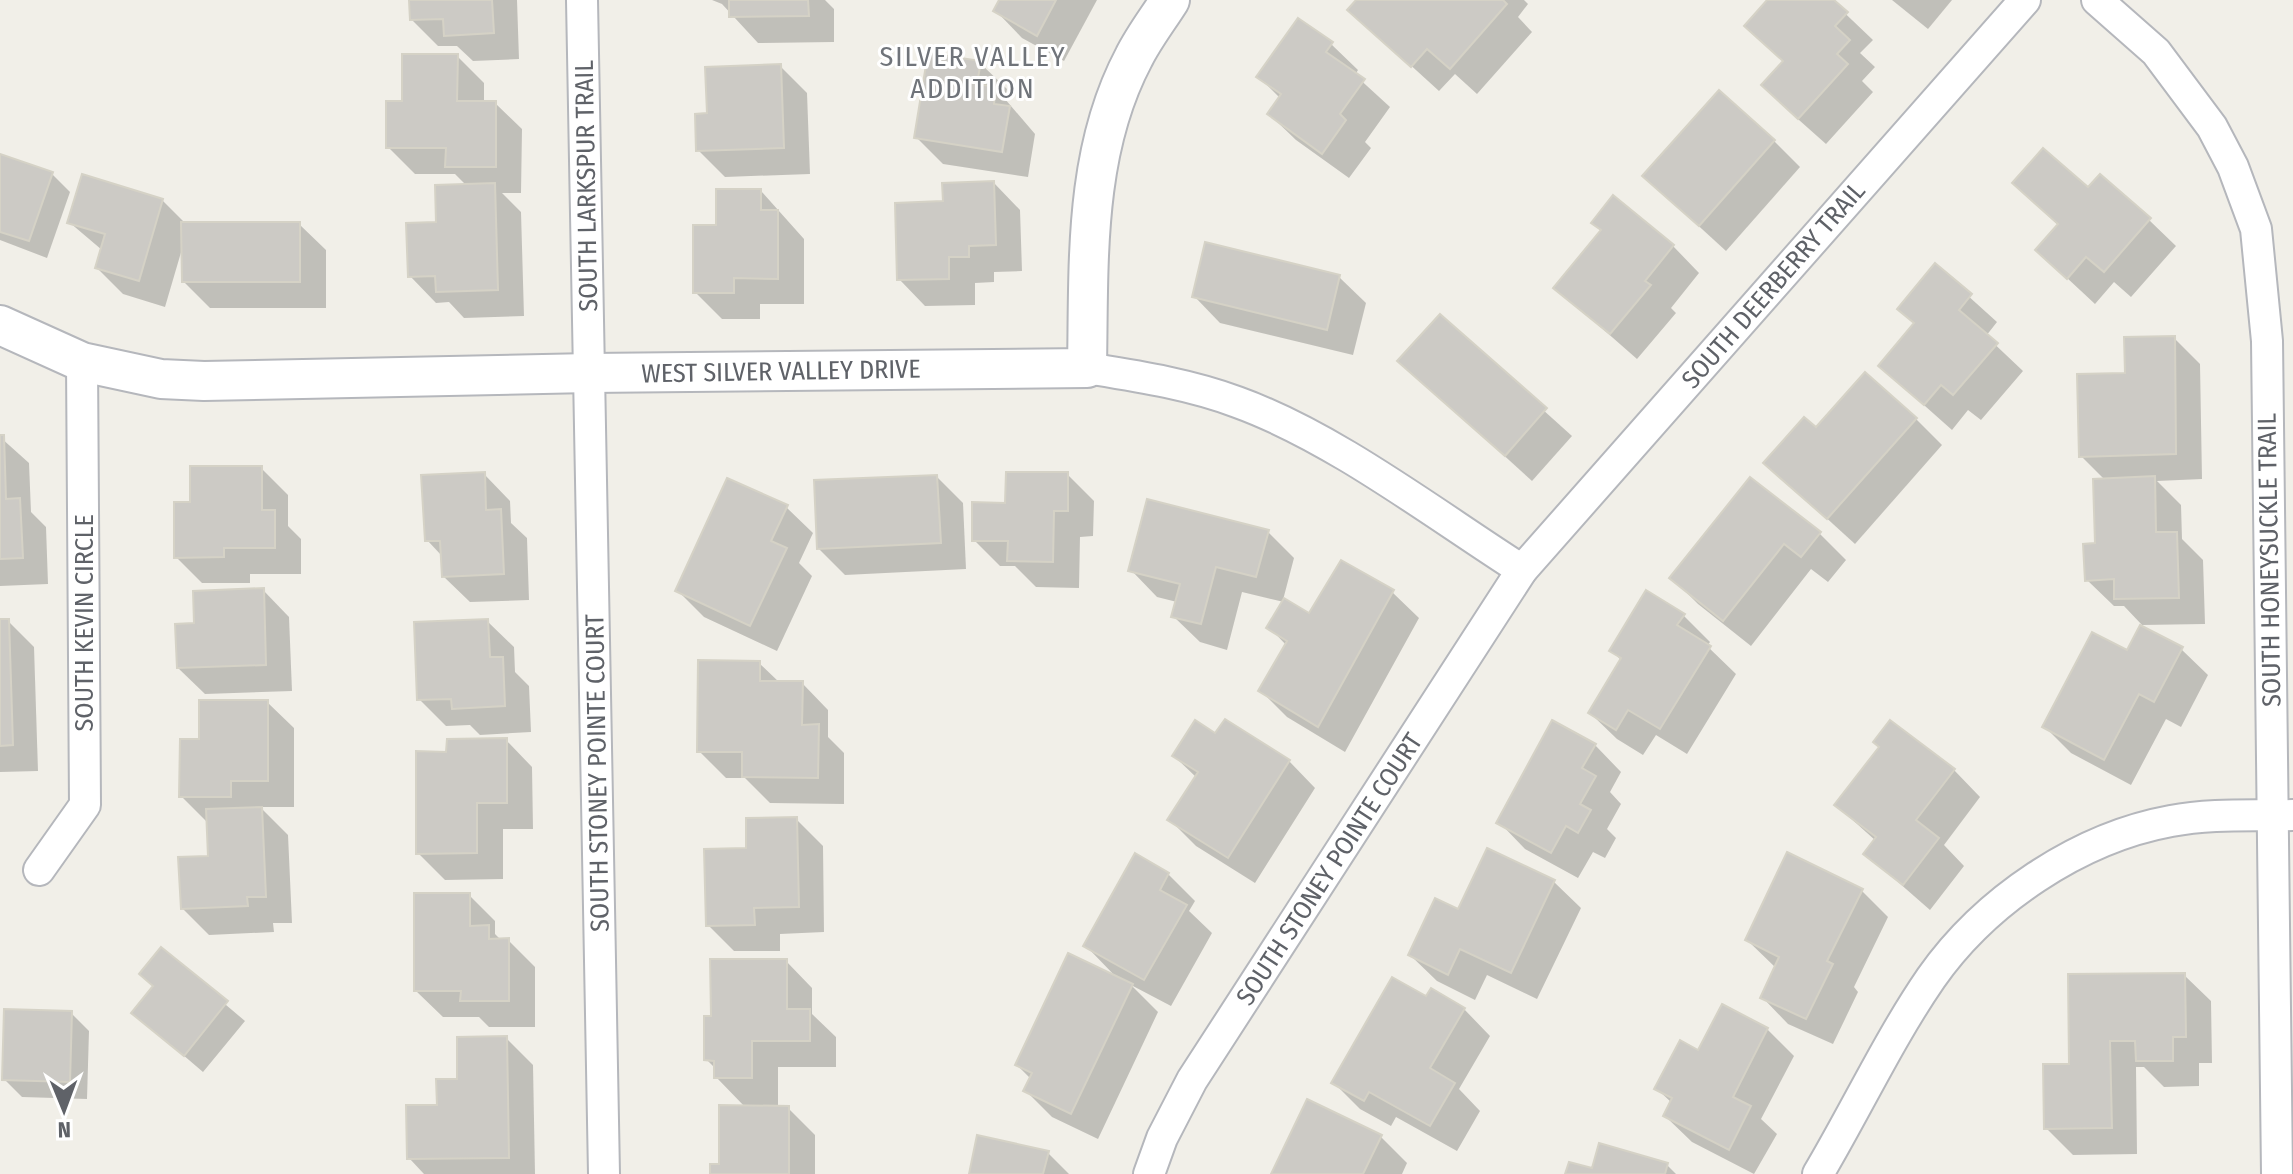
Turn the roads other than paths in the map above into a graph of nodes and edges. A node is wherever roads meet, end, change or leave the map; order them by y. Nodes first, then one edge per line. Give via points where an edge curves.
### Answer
1 (582, 0) edge
2 (1170, 0) edge
3 (2025, 0) edge
4 (2097, 0) edge
5 (0, 325) edge
6 (82, 362) junction
7 (1087, 368) junction
8 (590, 373) junction
9 (1522, 570) junction
10 (2282, 815) edge
11 (39, 870) dead end
12 (604, 1174) edge
13 (1149, 1174) edge
14 (1818, 1174) edge
15 (2277, 1174) edge

1 - 8 street, SOUTH LARKSPUR TRAIL
2 - 7 street via 1116,95 1094,176
3 - 9 street, SOUTH DEERBERRY TRAIL
4 - 10 street, SOUTH HONEYSUCKLE TRAIL via 2156,52 2212,127 2256,229 2267,341
5 - 6 street, WEST SILVER VALLEY DRIVE
6 - 8 street, WEST SILVER VALLEY DRIVE via 161,379 204,381
6 - 11 street, SOUTH KEVIN CIRCLE via 85,805
7 - 8 street, WEST SILVER VALLEY DRIVE
7 - 9 street, WEST SILVER VALLEY DRIVE via 1237,402 1318,440
8 - 12 street, SOUTH STONEY POINTE COURT
9 - 13 street, SOUTH STONEY POINTE COURT via 1192,1080
10 - 14 street via 2147,826 2064,860 1990,914 1931,979
10 - 15 street, SOUTH HONEYSUCKLE TRAIL

